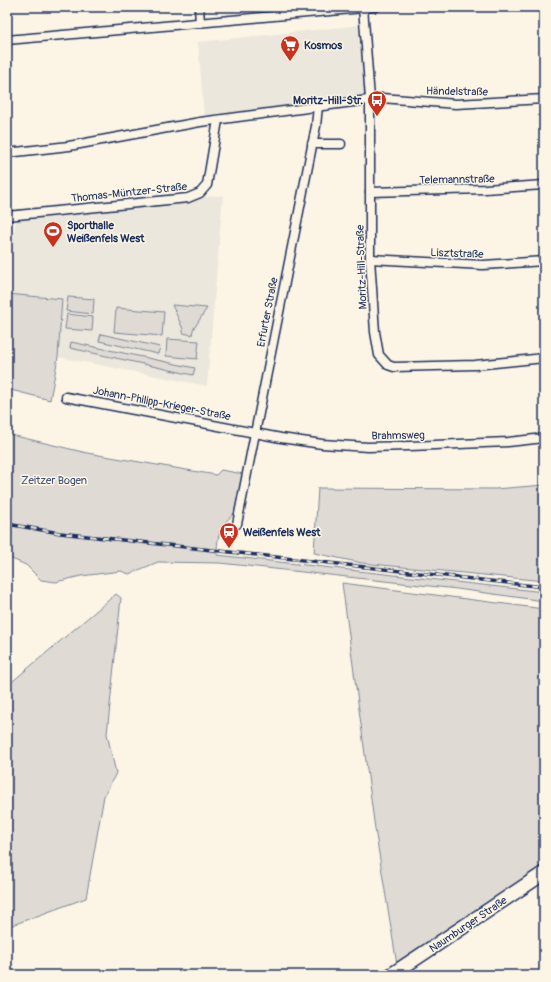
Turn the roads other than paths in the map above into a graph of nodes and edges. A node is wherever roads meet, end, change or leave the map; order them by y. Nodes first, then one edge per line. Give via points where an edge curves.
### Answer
1 (198, 7) edge
2 (375, 7) edge
3 (363, 8) edge
4 (200, 23) junction
5 (7, 40) edge
6 (370, 99) junction
7 (544, 99) edge
8 (318, 106) junction
9 (218, 120) junction
10 (312, 144) junction
11 (341, 144) dead end
12 (7, 153) edge
13 (544, 185) edge
14 (370, 192) junction
15 (7, 216) edge
16 (370, 259) junction
17 (544, 261) edge
18 (544, 358) edge
19 (66, 397) dead end
20 (254, 432) junction
21 (544, 438) edge
22 (237, 524) dead end
23 (544, 873) edge
24 (391, 975) edge

1 - 4 street
2 - 3 street
3 - 4 street
3 - 6 street, Moritz-Hill-Straße
4 - 5 street
6 - 7 street, Händelstraße via 456,104
6 - 8 street
6 - 14 street, Moritz-Hill-Straße
8 - 9 street
8 - 10 street, Erfurter Straße via 319,113
9 - 12 street via 69,146
9 - 15 street, Thomas-Müntzer-Straße via 207,185 200,193 188,198
10 - 11 street
10 - 20 street, Erfurter Straße
13 - 14 street, Telemannstraße
14 - 16 street, Moritz-Hill-Straße
16 - 17 street, Lisztstraße via 483,265
16 - 18 street, Moritz-Hill-Straße via 375,332 379,355 388,365 475,366
19 - 20 street, Johann-Philipp-Krieger-Straße
20 - 21 street, Brahmsweg via 322,444 368,446 508,442
20 - 22 street, Erfurter Straße
23 - 24 main road, Naumburger Straße

